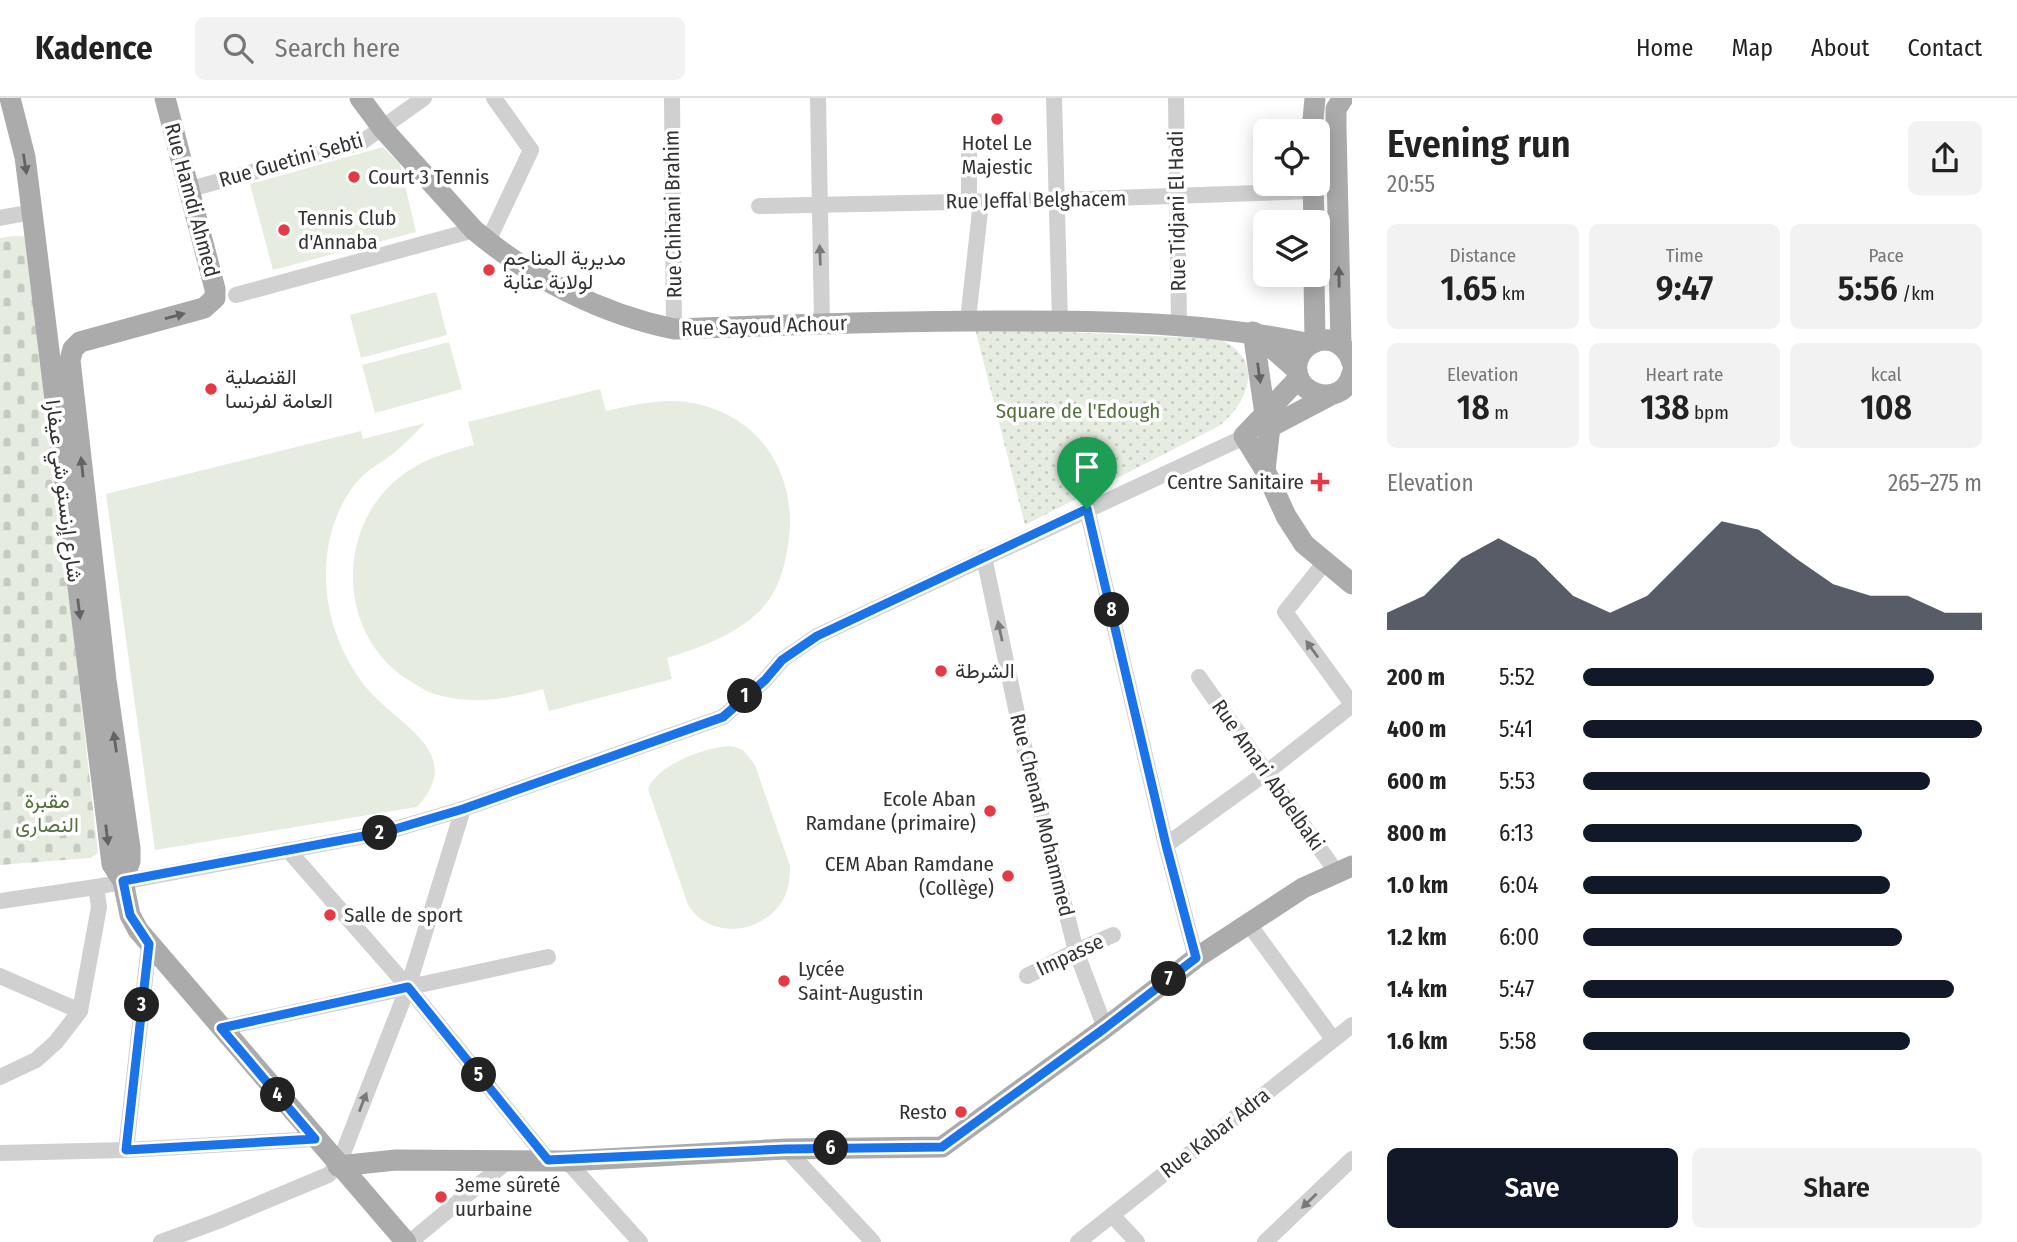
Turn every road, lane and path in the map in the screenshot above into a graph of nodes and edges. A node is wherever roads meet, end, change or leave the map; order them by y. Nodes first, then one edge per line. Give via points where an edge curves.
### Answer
1 (10, 98) edge
2 (165, 98) edge
3 (360, 98) edge
4 (425, 98) edge
5 (494, 98) edge
6 (672, 98) edge
7 (818, 98) edge
8 (1054, 98) edge
9 (1176, 98) edge
10 (1315, 98) edge
11 (1343, 98) edge
12 (1313, 119) edge
13 (383, 128) junction
14 (970, 150) dead end
15 (187, 190) junction
16 (1253, 191) edge
17 (1177, 196) junction
18 (1057, 200) junction
19 (975, 202) junction
20 (759, 206) dead end
21 (818, 206) junction
22 (32, 212) junction
23 (0, 218) edge
24 (481, 236) junction
25 (1314, 287) edge
26 (236, 295) dead end
27 (213, 303) joint
28 (968, 320) junction
29 (1060, 321) junction
30 (822, 323) junction
31 (1179, 324) junction
32 (674, 329) junction
33 (1253, 332) junction
34 (1313, 342) junction
35 (1346, 345) edge
36 (1352, 363) edge
37 (1352, 373) edge
38 (1298, 374) junction
39 (1340, 393) edge
40 (1267, 421) junction
41 (1244, 436) junction
42 (1265, 470) junction
43 (1087, 509) junction
44 (984, 557) junction
45 (1325, 562) junction
46 (1352, 584) edge
47 (1199, 677) dead end
48 (97, 682) junction
49 (1352, 705) edge
50 (1267, 772) junction
51 (463, 809) junction
52 (1166, 845) junction
53 (288, 850) junction
54 (1344, 870) edge
55 (123, 881) junction
56 (96, 887) junction
57 (0, 901) edge
58 (1248, 923) junction
59 (1113, 935) dead end
60 (149, 944) junction
61 (1076, 951) junction
62 (548, 957) dead end
63 (1196, 958) junction
64 (0, 976) edge
65 (1027, 976) dead end
66 (408, 987) junction
67 (80, 1011) junction
68 (1352, 1025) edge
69 (221, 1028) junction
70 (1105, 1028) junction
71 (1333, 1039) junction
72 (0, 1077) edge
73 (315, 1139) junction
74 (786, 1149) junction
75 (126, 1150) junction
76 (0, 1153) edge
77 (510, 1159) junction
78 (1352, 1159) edge
79 (558, 1160) junction
80 (338, 1166) junction
81 (1112, 1215) junction
82 (161, 1242) edge
83 (408, 1242) edge
84 (640, 1242) edge
85 (873, 1242) edge
86 (1078, 1242) edge
87 (1137, 1242) edge
88 (1265, 1242) edge

1 -> 22 main road, شارع إرنستو شي عيفارا via 25,156
2 - 15 main road, Rue Hamdi Ahmed
3 - 13 main road, Rue Sayoud Achour
4 - 13 street, Rue Guetini Sebti
5 - 24 street via 531,150
6 - 32 street, Rue Chihani Brahim
7 - 21 street
8 - 18 street
9 - 17 street, Rue Tidjani El Hadi
10 - 12 main road
35 -> 11 main road via 1336,127 1336,109
13 - 15 street, Rue Guetini Sebti via 353,145
13 - 24 main road, Rue Sayoud Achour
14 - 19 street
15 - 27 main road, Rue Hamdi Ahmed via 215,289
16 - 17 street, Rue Jeffal Belghacem
17 - 18 street, Rue Jeffal Belghacem
17 - 31 street, Rue Tidjani El Hadi
18 - 19 street, Rue Jeffal Belghacem
18 - 29 street
19 - 21 street, Rue Jeffal Belghacem
19 - 28 street
20 - 21 street, Rue Jeffal Belghacem
30 -> 21 street
22 - 23 street
22 -> 48 main road, شارع إرنستو شي عيفارا
24 - 26 street
24 - 32 main road, Rue Sayoud Achour via 522,267 583,298 636,321
25 - 34 main road
48 -> 27 main road, شارع إرنستو شي عيفارا via 72,354 80,342
28 - 29 main road, Rue Sayoud Achour
28 - 30 main road, Rue Sayoud Achour
29 - 31 main road, Rue Sayoud Achour
30 - 32 main road, Rue Sayoud Achour
31 - 33 main road, Rue Sayoud Achour
33 - 34 main road, Rue Sayoud Achour
33 - 38 main road
33 -> 40 main road
34 - 35 main road, Rue Sayoud Achour
34 - 38 main road via 1301,352
35 - 36 main road
37 - 39 main road
38 - 39 main road via 1311,393
38 - 40 main road
39 - 40 main road
40 - 41 main road
40 - 42 main road
41 - 42 main road
41 - 43 street
42 - 45 main road via 1298,535
43 - 44 street
43 - 52 street
44 - 51 street via 817,636 782,660 723,717
61 -> 44 street, Rue Chenafi Mohammed via 1025,751
45 - 46 main road
49 -> 45 street via 1285,612
47 - 50 street, Rue Amari Abdelbaki
48 - 55 main road, شارع إرنستو شي عيفارا via 110,858
49 - 50 street
50 - 52 street
50 - 54 street, Rue Amari Abdelbaki
51 - 53 street via 385,832
51 - 66 street
52 - 63 street
53 - 55 street
53 - 66 street
54 - 58 main road via 1303,888
55 - 56 street
55 - 60 main road, شارع إرنستو شي عيفارا via 130,915
56 - 57 street
56 - 67 street via 99,907
58 - 63 main road
58 - 71 street
59 - 61 street, Impasse
60 - 69 main road, شارع إرنستو شي عيفارا
60 - 75 street
61 - 65 street, Impasse
61 - 70 street, Rue Chenafi Mohammed
62 - 66 street
63 - 70 main road
64 - 67 street
66 - 69 street
66 - 79 street
80 -> 66 street
67 - 72 street via 36,1060
68 - 71 street, Rue Kabar Adra
69 - 73 main road, شارع إرنستو شي عيفارا
70 - 74 main road via 942,1147
71 - 81 street, Rue Kabar Adra
73 - 75 street
73 - 80 main road, شارع إرنستو شي عيفارا
74 - 79 main road
74 - 85 street
75 - 76 street
77 - 79 main road
77 - 80 main road via 396,1160
77 - 83 street
78 -> 88 street
79 - 84 street
80 - 82 street via 328,1175
80 - 83 main road, شارع إرنستو شي عيفارا
81 - 86 street, Rue Kabar Adra
81 - 87 street

